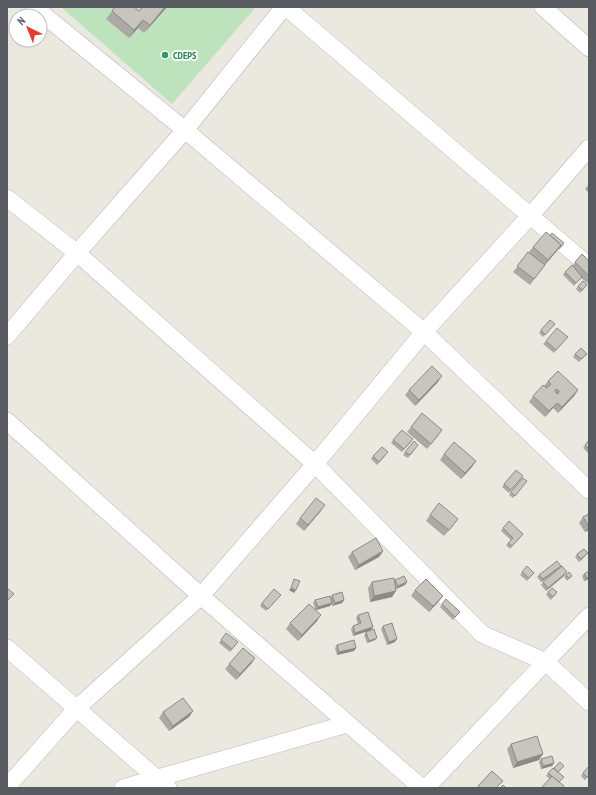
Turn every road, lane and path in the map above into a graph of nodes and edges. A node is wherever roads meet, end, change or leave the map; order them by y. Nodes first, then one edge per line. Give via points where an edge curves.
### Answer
1 (34, 7) edge
2 (285, 7) edge
3 (542, 7) edge
4 (589, 48) edge
5 (185, 130) junction
6 (589, 148) edge
7 (7, 198) edge
8 (531, 216) junction
9 (77, 253) junction
10 (589, 266) edge
11 (424, 332) junction
12 (7, 336) edge
13 (7, 421) edge
14 (315, 464) junction
15 (589, 490) edge
16 (201, 596) junction
17 (589, 616) edge
18 (7, 648) edge
19 (546, 662) junction
20 (589, 702) edge
21 (76, 710) junction
22 (347, 724) junction
23 (163, 783) edge
24 (7, 787) edge
25 (123, 788) edge
26 (422, 788) edge
27 (426, 788) edge

1 - 5 street
2 - 5 street
2 - 8 street
3 - 4 street
5 - 9 street
5 - 11 street
6 - 8 street
7 - 9 street
8 - 10 street
8 - 11 street
9 - 12 street
9 - 14 street
11 - 14 street
11 - 15 street
13 - 16 street
14 - 16 street
14 - 19 street via 482,634
16 - 21 street
16 - 22 street
17 - 19 street
18 - 21 street
19 - 20 street
19 - 27 street
21 - 23 street
21 - 24 street
22 - 23 street
22 - 26 street
23 - 25 street

